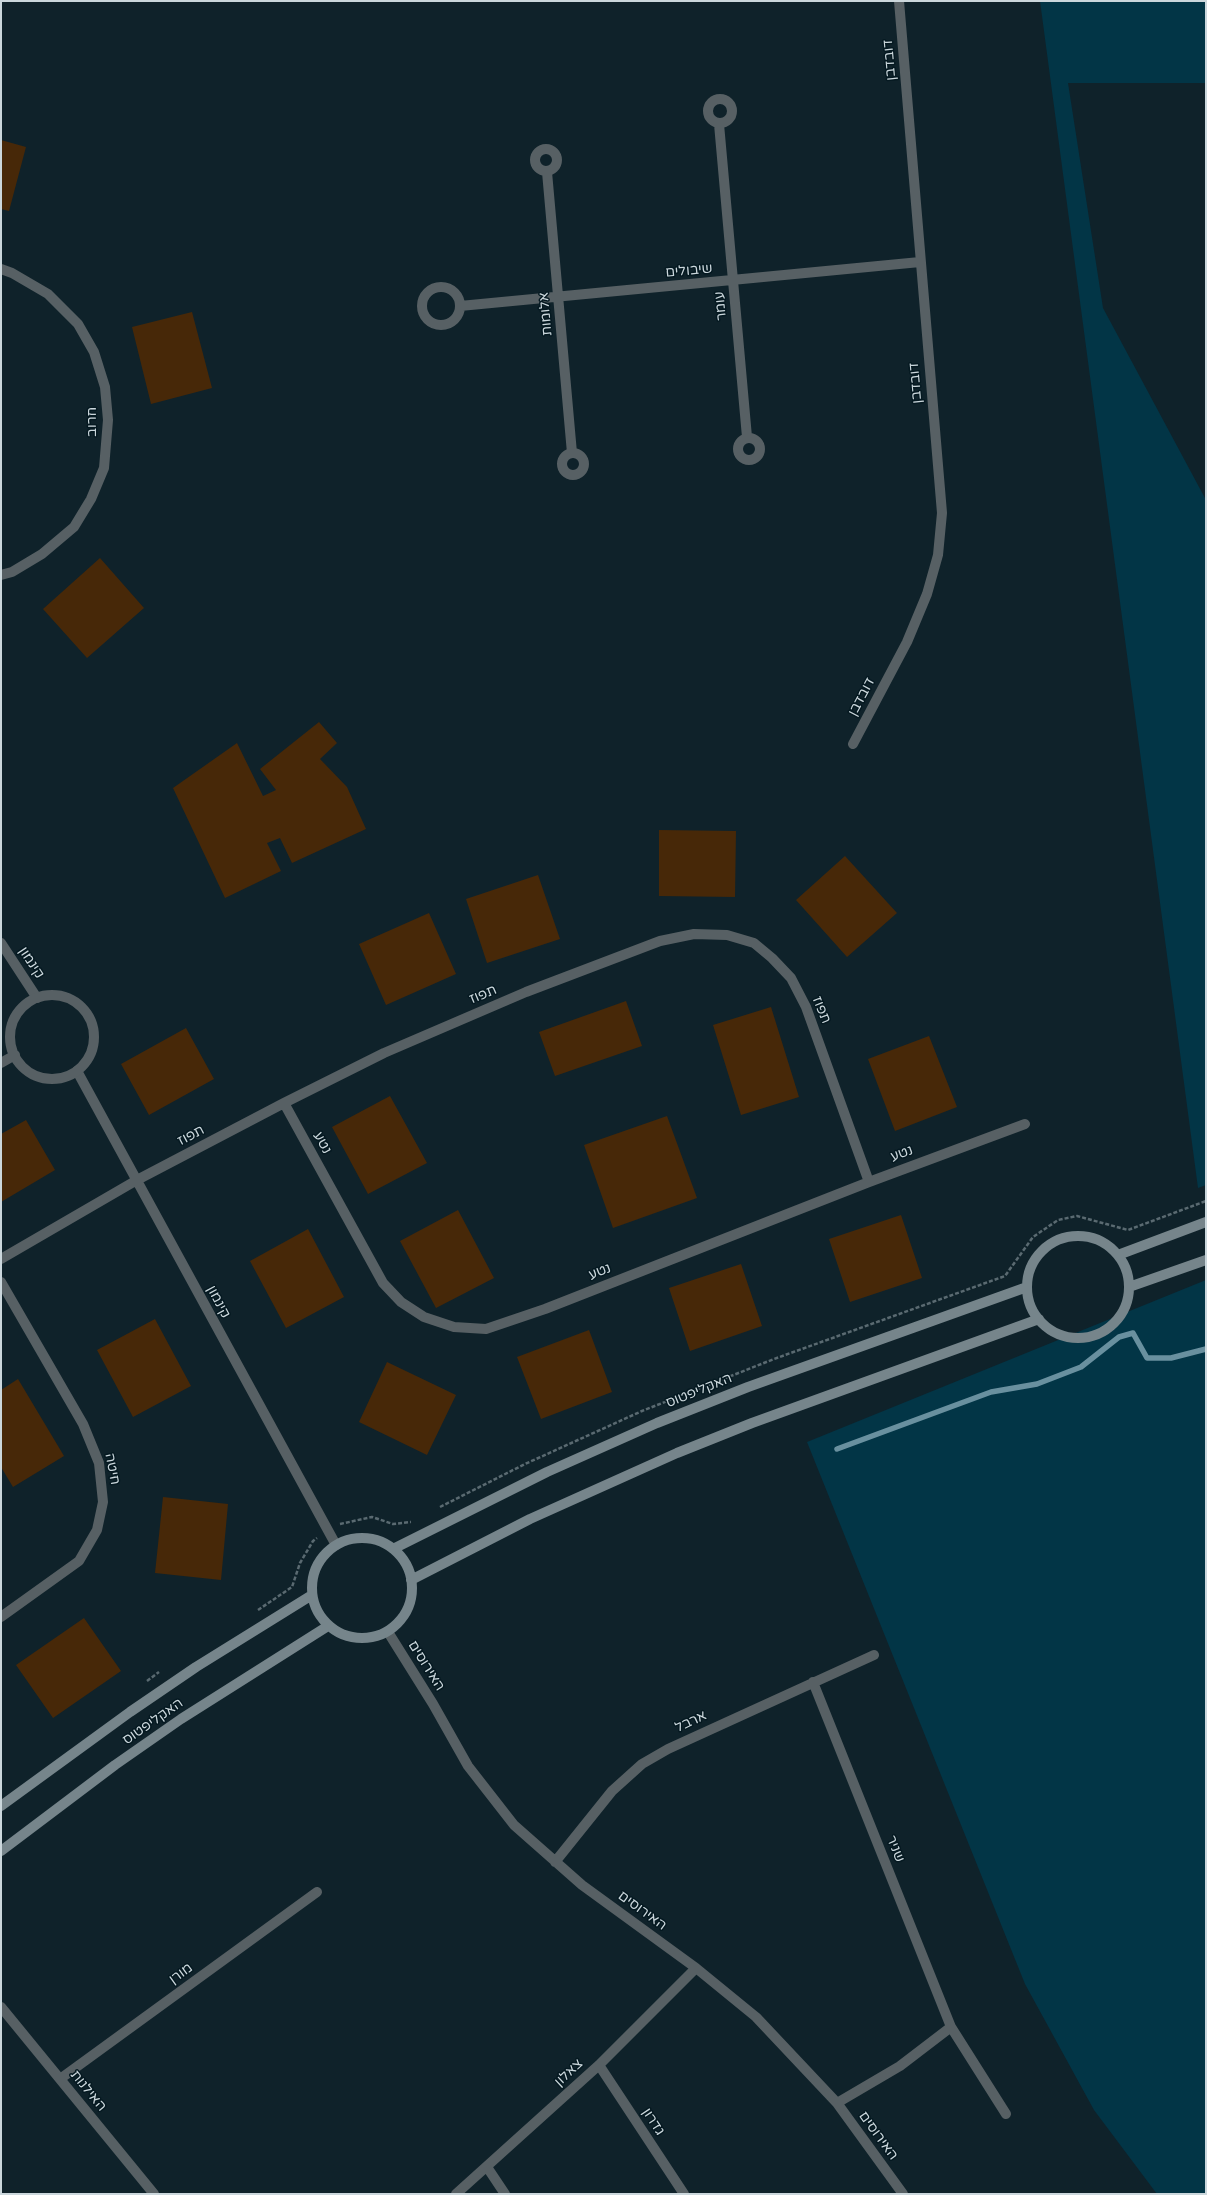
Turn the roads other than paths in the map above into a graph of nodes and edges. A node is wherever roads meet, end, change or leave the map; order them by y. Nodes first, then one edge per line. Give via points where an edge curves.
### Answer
1 (899, 1) edge
2 (719, 124) dead end
3 (547, 172) dead end
4 (920, 262) junction
5 (1, 269) edge
6 (733, 281) junction
7 (558, 297) junction
8 (460, 306) dead end
9 (747, 437) dead end
10 (572, 453) dead end
11 (1, 575) edge
12 (853, 744) dead end
13 (1, 943) edge
14 (37, 998) junction
15 (14, 1055) junction
16 (1, 1063) edge
17 (77, 1071) junction
18 (284, 1103) junction
19 (1025, 1124) dead end
20 (137, 1180) junction
21 (869, 1182) junction
22 (1206, 1222) edge
23 (1118, 1255) junction
24 (1, 1258) edge
25 (1206, 1260) edge
26 (1, 1282) edge
27 (1028, 1287) junction
28 (1129, 1287) junction
29 (1040, 1319) junction
30 (336, 1545) junction
31 (393, 1549) junction
32 (411, 1580) junction
33 (312, 1595) junction
34 (1, 1617) edge
35 (328, 1626) junction
36 (388, 1632) junction
37 (874, 1655) dead end
38 (813, 1682) junction
39 (1, 1806) edge
40 (1, 1851) edge
41 (555, 1862) junction
42 (317, 1892) dead end
43 (696, 1968) junction
44 (1, 2007) edge
45 (951, 2027) junction
46 (599, 2064) junction
47 (60, 2079) junction
48 (838, 2103) junction
49 (1006, 2114) dead end
50 (487, 2167) junction
51 (154, 2194) edge
52 (456, 2194) edge
53 (504, 2194) edge
54 (684, 2194) edge
55 (903, 2194) edge

1 - 4 street, דובדבן
2 - 6 street, עומר
3 - 7 street, אלומות
4 - 6 street, שיבולים
4 - 12 street, דובדבן via 942,513 938,554 927,594 907,642
5 - 11 street, חרוב via 48,294 78,324 96,359 105,387 108,420 104,468 91,499 74,527 42,554 12,572
6 - 7 street, שיבולים
6 - 9 street, עומר
7 - 8 street, שיבולים
7 - 10 street, אלומות
13 - 14 street, קינמון
14 - 15 street via 25,1005 11,1028
14 - 17 street via 54,995 72,1000 82,1007 89,1017 94,1040 86,1063
15 - 16 street
15 - 17 street via 31,1073 42,1078 66,1077
17 - 20 street, קינמון
18 - 20 street, תפוז
18 - 21 street, נטע via 383,1283 401,1302 424,1317 454,1326 486,1329
18 - 21 street, תפוז via 384,1053 512,998 660,940 694,934 727,935 754,944 791,978 806,1006
19 - 21 street, נטע
20 - 24 street, תפוז
20 - 30 street, קינמון
22 - 23 main road
23 - 27 main road via 1106,1243 1081,1235 1063,1237 1040,1253 1029,1273
23 - 28 main road via 1124,1265
25 - 28 main road
26 - 34 street, חיטה via 83,1424 99,1463 103,1502 97,1530 79,1561
27 - 29 main road via 1029,1301
27 - 31 main road, האקליפטוס via 748,1387 657,1423 541,1475
28 - 29 main road via 1126,1305 1114,1324 1099,1334 1078,1338 1063,1336 1044,1325
29 - 32 main road via 778,1413 677,1453 530,1518
30 - 31 main road via 344,1540 362,1537 374,1538
30 - 33 main road via 322,1555 314,1570
31 - 32 main road via 403,1558
32 - 36 main road via 412,1593 408,1610
33 - 35 main road via 313,1602
33 - 39 main road, האקליפטוס via 196,1667
35 - 36 main road via 357,1639
35 - 40 main road, האקליפטוס via 181,1719 109,1769
36 - 41 street, האירוסים via 468,1766 514,1825
37 - 38 street, ארבל
38 - 41 street, ארבל via 668,1748 642,1764 612,1791
38 - 45 street, שניר
41 - 43 street, האירוסים via 582,1885
42 - 47 street, מורן
43 - 46 street, צאלון
43 - 48 street, האירוסים via 756,2017
44 - 47 street, האילנות
45 - 48 street via 900,2066
45 - 49 street, שניר
46 - 50 street, צאלון
46 - 54 street, גדרון
47 - 51 street, האילנות
48 - 55 street, האירוסים
50 - 52 street, צאלון
50 - 53 street

